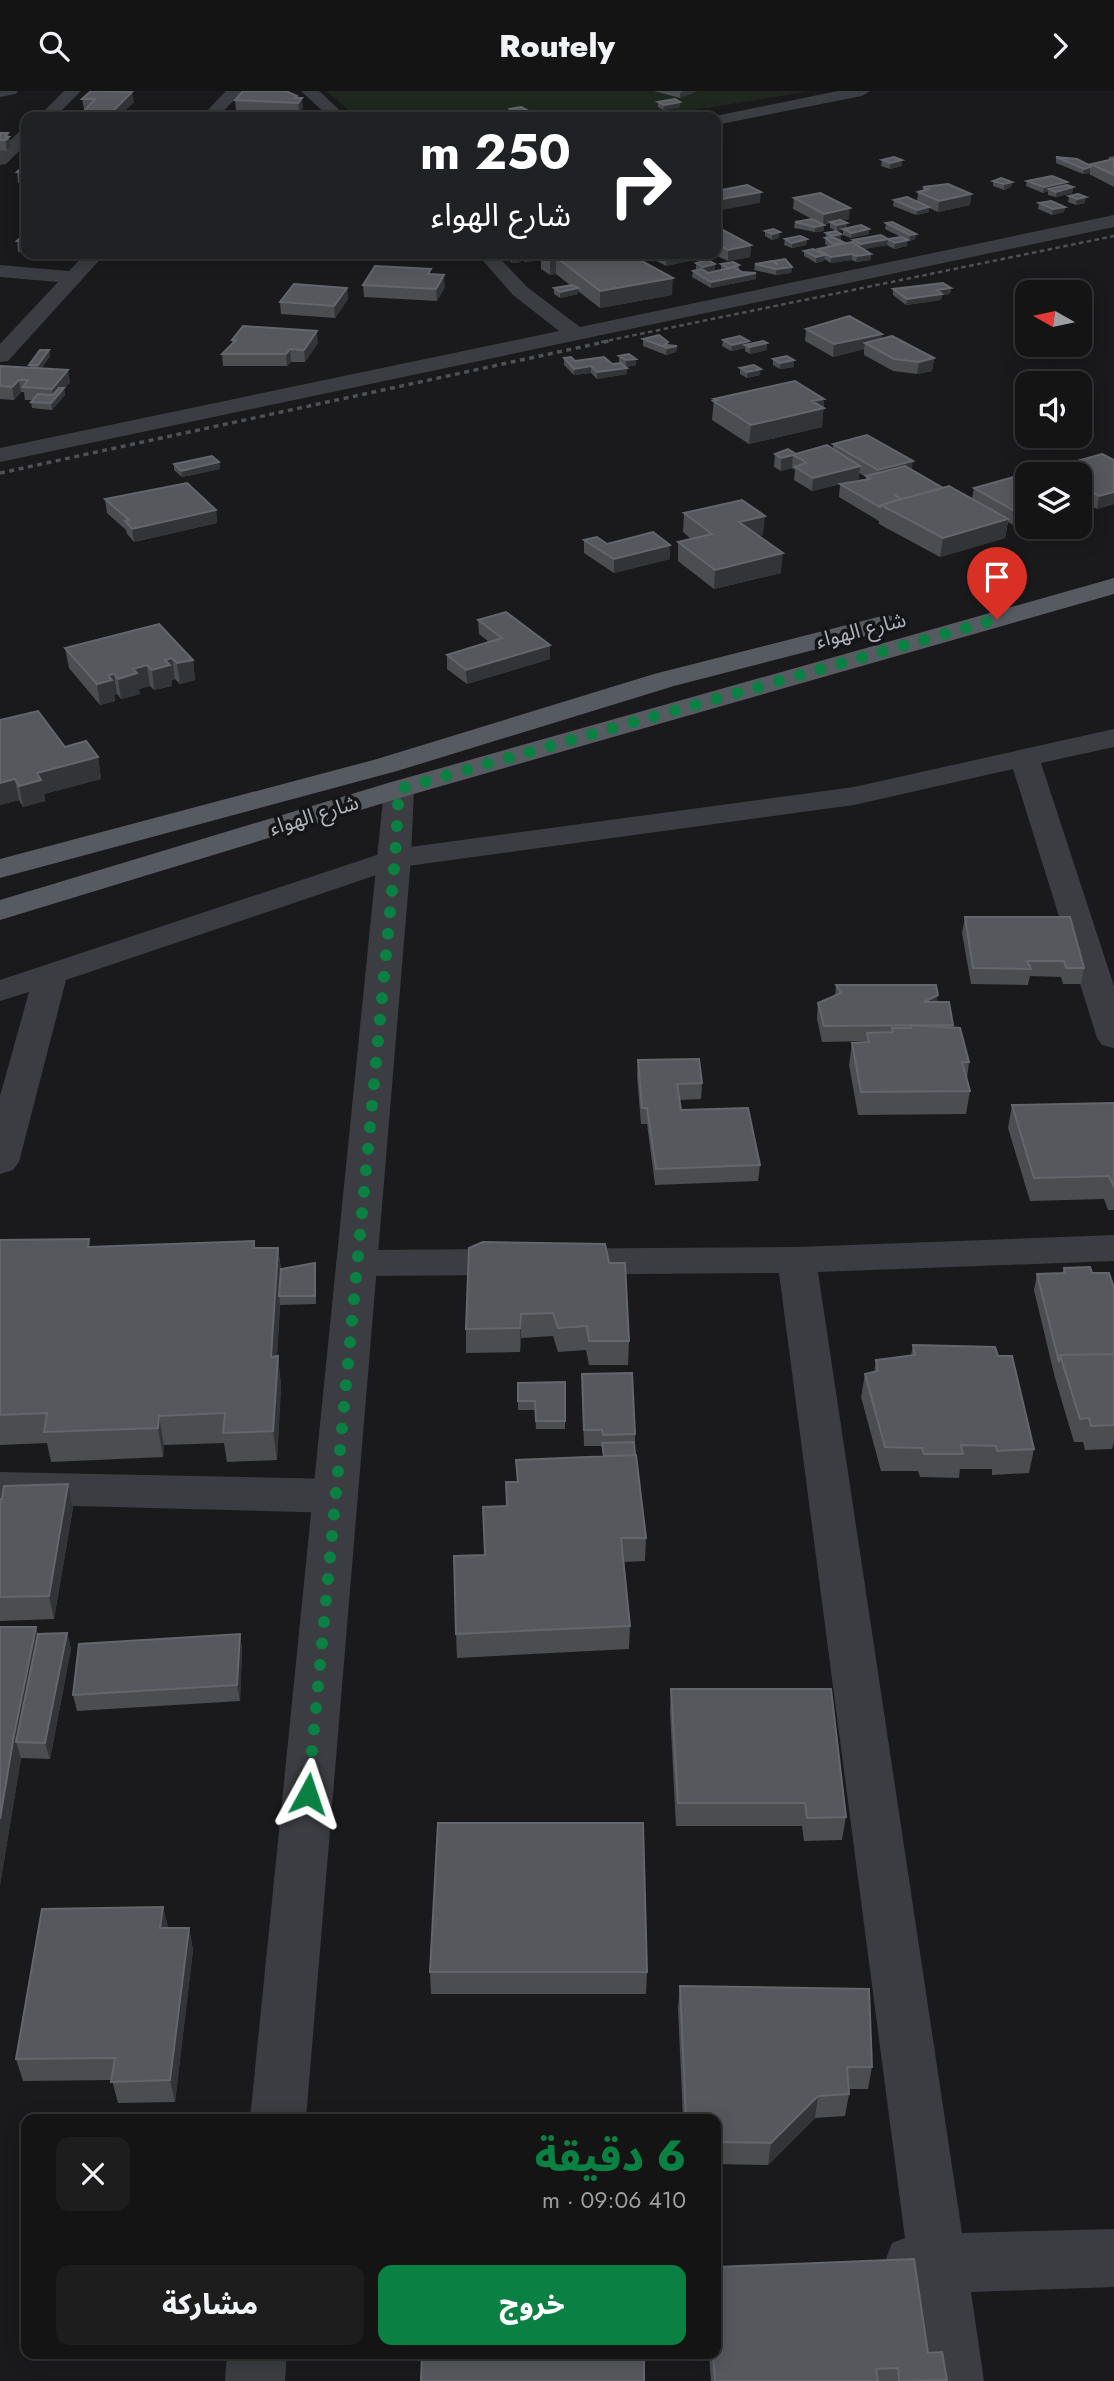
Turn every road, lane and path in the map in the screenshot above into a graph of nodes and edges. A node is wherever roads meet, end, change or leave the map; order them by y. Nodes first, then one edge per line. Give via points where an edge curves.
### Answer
1 (10, 91) edge
2 (74, 91) edge
3 (235, 91) edge
4 (309, 91) edge
5 (862, 91) edge
6 (0, 92) edge
7 (51, 112) edge
8 (214, 112) edge
9 (333, 112) edge
10 (721, 119) edge
11 (21, 140) edge
12 (0, 160) edge
13 (1114, 221) edge
14 (91, 259) edge
15 (490, 259) edge
16 (0, 271) edge
17 (75, 277) junction
18 (577, 335) junction
19 (0, 356) edge
20 (0, 455) edge
21 (1114, 559) edge
22 (1114, 586) edge
23 (1114, 738) edge
24 (1025, 760) junction
25 (399, 789) junction
26 (395, 858) junction
27 (0, 869) edge
28 (0, 911) edge
29 (51, 974) junction
30 (0, 992) edge
31 (1114, 1038) edge
32 (0, 1162) edge
33 (1114, 1248) edge
34 (797, 1260) junction
35 (358, 1263) junction
36 (0, 1488) edge
37 (335, 1496) junction
38 (278, 2114) edge
39 (1114, 2258) edge
40 (937, 2263) junction
41 (868, 2266) edge
42 (257, 2359) edge
43 (255, 2381) edge
44 (954, 2381) edge

1 - 6 street
2 - 7 street
3 - 8 street
4 - 9 street
5 - 10 street
11 - 12 street
13 - 18 street
14 - 17 street
15 - 18 street via 520,291
16 - 17 street
17 - 19 street
18 - 20 street
21 - 27 main road, شارع الهواء via 664,680 387,765
22 - 25 main road, شارع الهواء
23 - 24 street
24 - 26 street via 854,796
24 - 31 street
25 - 26 street
25 - 28 main road, شارع الهواء
26 - 29 street
26 - 35 street
29 - 30 street
29 - 32 street
33 - 34 street
34 - 35 street
34 - 40 street
35 - 37 street
36 - 37 street
37 - 38 street
39 - 40 street
40 - 41 street
40 - 44 street
42 - 43 street

